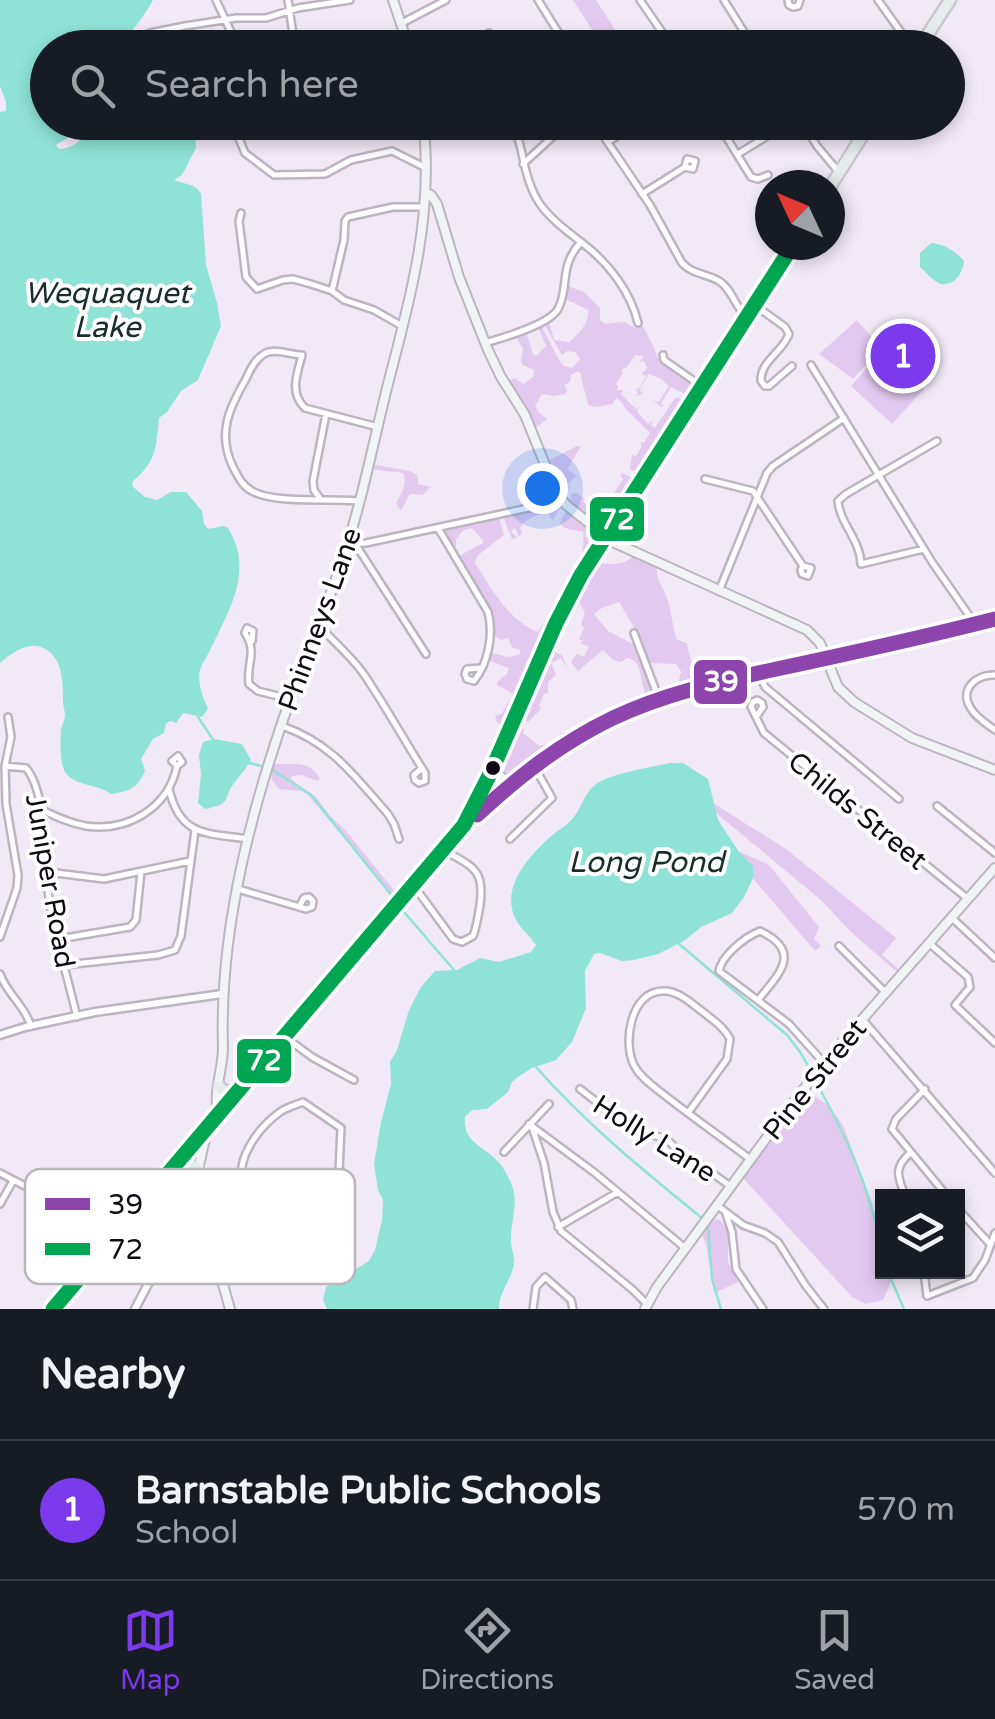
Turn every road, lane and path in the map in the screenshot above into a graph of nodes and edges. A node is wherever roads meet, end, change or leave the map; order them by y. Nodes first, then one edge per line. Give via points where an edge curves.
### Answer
1 (216, 0) edge
2 (288, 0) edge
3 (350, 0) edge
4 (393, 0) edge
5 (446, 0) edge
6 (538, 0) edge
7 (640, 0) edge
8 (724, 0) edge
9 (788, 0) edge
10 (800, 0) edge
11 (878, 0) edge
12 (950, 0) edge
13 (290, 10) junction
14 (225, 20) junction
15 (402, 23) junction
16 (167, 30) edge
17 (230, 30) edge
18 (293, 30) edge
19 (404, 30) edge
20 (557, 30) edge
21 (661, 30) edge
22 (743, 30) edge
23 (899, 30) edge
24 (929, 30) edge
25 (240, 140) edge
26 (424, 140) edge
27 (517, 140) edge
28 (550, 140) edge
29 (611, 140) edge
30 (729, 140) edge
31 (761, 140) edge
32 (814, 140) edge
33 (860, 140) edge
34 (608, 142) joint
35 (738, 154) junction
36 (523, 164) junction
37 (685, 167) dead end
38 (426, 169) junction
39 (837, 170) edge
40 (841, 170) edge
41 (755, 178) edge
42 (426, 193) junction
43 (642, 194) junction
44 (425, 207) junction
45 (241, 214) dead end
46 (581, 242) junction
47 (784, 260) edge
48 (332, 291) junction
49 (755, 305) junction
50 (747, 317) junction
51 (638, 323) dead end
52 (402, 326) junction
53 (485, 343) junction
54 (663, 355) dead end
55 (811, 365) dead end
56 (792, 366) dead end
57 (702, 386) junction
58 (326, 414) junction
59 (844, 418) junction
60 (378, 427) junction
61 (937, 441) dead end
62 (880, 474) junction
63 (705, 479) dead end
64 (559, 496) junction
65 (757, 496) junction
66 (321, 499) junction
67 (360, 501) junction
68 (438, 528) junction
69 (606, 536) junction
70 (352, 545) junction
71 (924, 549) junction
72 (803, 566) dead end
73 (719, 590) junction
74 (995, 619) edge
75 (974, 624) junction
76 (318, 628) junction
77 (634, 634) dead end
78 (252, 642) dead end
79 (426, 654) dead end
80 (826, 658) junction
81 (482, 668) dead end
82 (758, 673) junction
83 (995, 675) edge
84 (290, 699) junction
85 (659, 700) junction
86 (8, 717) dead end
87 (756, 717) dead end
88 (282, 726) junction
89 (995, 730) edge
90 (5, 766) junction
91 (176, 766) dead end
92 (534, 766) junction
93 (422, 768) dead end
94 (995, 770) edge
95 (523, 774) junction
96 (489, 775) junction
97 (508, 786) junction
98 (169, 789) junction
99 (900, 799) dead end
100 (156, 804) junction
101 (937, 806) dead end
102 (173, 808) junction
103 (40, 809) junction
104 (195, 830) junction
105 (510, 838) dead end
106 (248, 839) junction
107 (399, 839) dead end
108 (448, 845) junction
109 (995, 853) edge
110 (190, 861) junction
111 (995, 868) edge
112 (48, 872) junction
113 (141, 872) junction
114 (414, 886) junction
115 (238, 889) junction
116 (968, 899) junction
117 (299, 907) dead end
118 (951, 917) junction
119 (0, 938) edge
120 (59, 940) junction
121 (929, 942) junction
122 (839, 946) dead end
123 (995, 958) edge
124 (65, 965) junction
125 (0, 974) edge
126 (885, 992) junction
127 (222, 994) junction
128 (758, 1000) junction
129 (77, 1017) junction
130 (862, 1018) junction
131 (31, 1026) junction
132 (0, 1035) edge
133 (285, 1036) junction
134 (995, 1043) edge
135 (824, 1063) junction
136 (354, 1080) dead end
137 (219, 1086) junction
138 (242, 1088) junction
139 (580, 1089) dead end
140 (925, 1090) junction
141 (549, 1104) dead end
142 (688, 1114) junction
143 (220, 1115) junction
144 (531, 1126) junction
145 (206, 1130) junction
146 (504, 1152) dead end
147 (910, 1153) junction
148 (750, 1159) junction
149 (174, 1167) joint
150 (197, 1169) edge
151 (198, 1169) edge
152 (242, 1169) edge
153 (340, 1169) edge
154 (0, 1173) edge
155 (995, 1173) edge
156 (13, 1181) junction
157 (730, 1186) junction
158 (25, 1187) edge
159 (903, 1189) edge
160 (941, 1189) edge
161 (618, 1192) junction
162 (0, 1204) edge
163 (721, 1208) junction
164 (965, 1217) edge
165 (558, 1227) junction
166 (995, 1233) edge
167 (990, 1244) junction
168 (685, 1248) junction
169 (925, 1279) edge
170 (74, 1284) edge
171 (148, 1284) edge
172 (223, 1284) edge
173 (644, 1307) edge
174 (53, 1309) edge
175 (135, 1309) edge
176 (230, 1309) edge
177 (532, 1309) edge
178 (573, 1309) edge
179 (762, 1309) edge
180 (824, 1309) edge

1 - 14 street
2 - 13 street
3 - 13 street
4 - 15 main road
5 - 15 street
6 - 20 street
7 - 21 street
8 - 22 street
9 - 10 street via 793,7
11 - 23 street
12 - 24 main road
13 - 14 street
13 - 18 street
14 - 16 street
14 - 17 street
15 - 19 main road
25 - 38 street via 245,153 274,175 324,174 392,150
26 - 38 main road, Phinneys Lane
27 - 36 street
28 - 36 street
29 - 34 street
30 - 35 street
31 - 35 street
32 - 39 street
33 - 40 main road
34 - 43 street
35 - 41 street
36 - 46 street via 541,205
37 - 43 street
38 - 42 main road, Phinneys Lane
42 - 44 main road, Phinneys Lane
42 - 53 main road via 437,204
43 - 50 street via 685,267 724,284
44 - 48 street via 348,217
44 - 52 main road, Phinneys Lane
45 - 48 street via 250,283 257,288 293,280
46 - 51 street via 616,278
46 - 53 street via 555,314
47 - 49 main road
48 - 52 street
49 - 50 main road
49 - 56 street via 789,334 761,381 769,386
50 - 57 main road
52 - 60 main road, Phinneys Lane
53 - 64 main road via 525,414
54 - 57 street
55 - 59 street
57 - 69 main road
58 - 60 street
58 - 66 street via 313,484
58 - 66 street via 296,399 302,355 269,352 254,363 228,409 225,431 229,458 255,494
59 - 62 street
59 - 65 street via 774,466
60 - 67 main road, Phinneys Lane
61 - 62 street
62 - 71 street
62 - 71 street via 838,501 861,564
63 - 65 street
64 - 68 street
64 - 69 main road
65 - 72 street
65 - 73 street
66 - 67 street
67 - 70 main road, Phinneys Lane
68 - 70 street
68 - 81 street via 488,612 491,639
69 - 73 main road
69 - 96 main road via 556,623
70 - 76 main road, Phinneys Lane
70 - 79 street
71 - 75 street
73 - 80 main road via 813,634
74 - 75 main road
75 - 80 main road
76 - 84 main road, Phinneys Lane
76 - 93 street via 360,670
77 - 85 street
78 - 84 street via 249,684
80 - 82 main road
80 - 94 main road via 854,702 912,738
82 - 85 main road
82 - 99 street via 765,687
83 - 89 street via 977,678 967,698
84 - 88 main road, Phinneys Lane
85 - 92 main road via 599,725
86 - 90 street
87 - 116 street, Childs Street via 764,733
88 - 106 main road, Phinneys Lane
88 - 107 street via 335,755 388,814
90 - 103 street, Juniper Road via 29,770
90 - 119 street via 18,876
91 - 98 street
92 - 95 main road
92 - 105 street via 552,798
95 - 96 main road via 508,780
95 - 97 main road
96 - 97 main road
96 - 108 main road
97 - 108 main road
98 - 100 street
98 - 102 street
100 - 102 street
100 - 103 street via 140,817 100,827
101 - 109 street
102 - 104 street
103 - 112 street, Juniper Road
104 - 106 street
104 - 110 street
106 - 115 main road, Phinneys Lane
108 - 114 main road
108 - 114 street via 481,881 473,936 453,939
110 - 113 street
110 - 124 street via 175,950
111 - 116 main road, Pine Street
112 - 113 street via 100,880
112 - 120 street, Juniper Road
113 - 120 street via 130,927
114 - 133 main road
115 - 117 street
115 - 127 main road, Phinneys Lane
116 - 118 main road, Pine Street
118 - 121 main road, Pine Street
118 - 123 street
120 - 124 street, Juniper Road
121 - 126 main road, Pine Street
121 - 134 street via 968,977 970,987 955,1005
122 - 126 street
124 - 129 street, Juniper Road
125 - 131 street
126 - 130 main road, Pine Street
127 - 129 street
127 - 137 main road, Phinneys Lane
128 - 128 street via 719,967 760,932 781,949 784,962
128 - 135 street
129 - 131 street
130 - 135 main road, Pine Street
130 - 140 street
131 - 132 street
133 - 136 street
133 - 138 main road
135 - 148 main road, Pine Street
137 - 138 main road via 225,1092
137 - 143 main road, Phinneys Lane
138 - 143 main road
139 - 157 street, Holly Lane via 633,1130 667,1139 687,1161
140 - 147 street via 892,1126
140 - 155 street
141 - 144 street
142 - 142 street via 639,1074 630,1056 636,1011 658,991 687,1000 730,1039 728,1059
142 - 148 street
143 - 145 main road
144 - 146 street
144 - 161 street
144 - 165 street
145 - 149 main road
145 - 151 main road
147 - 159 street via 898,1170
147 - 160 street
148 - 157 main road, Pine Street
149 - 150 main road via 184,1161
152 - 153 street via 266,1126 303,1102 341,1128
154 - 156 street
156 - 158 street
156 - 162 street
157 - 163 main road, Pine Street
161 - 165 street
161 - 168 street
163 - 168 main road, Pine Street
163 - 179 street via 736,1269
163 - 180 street via 778,1242
164 - 167 street
165 - 173 street
166 - 167 street
167 - 169 street via 973,1278 928,1296
168 - 173 main road, Pine Street
170 - 174 main road
171 - 175 street
172 - 176 main road
177 - 178 street via 545,1277

